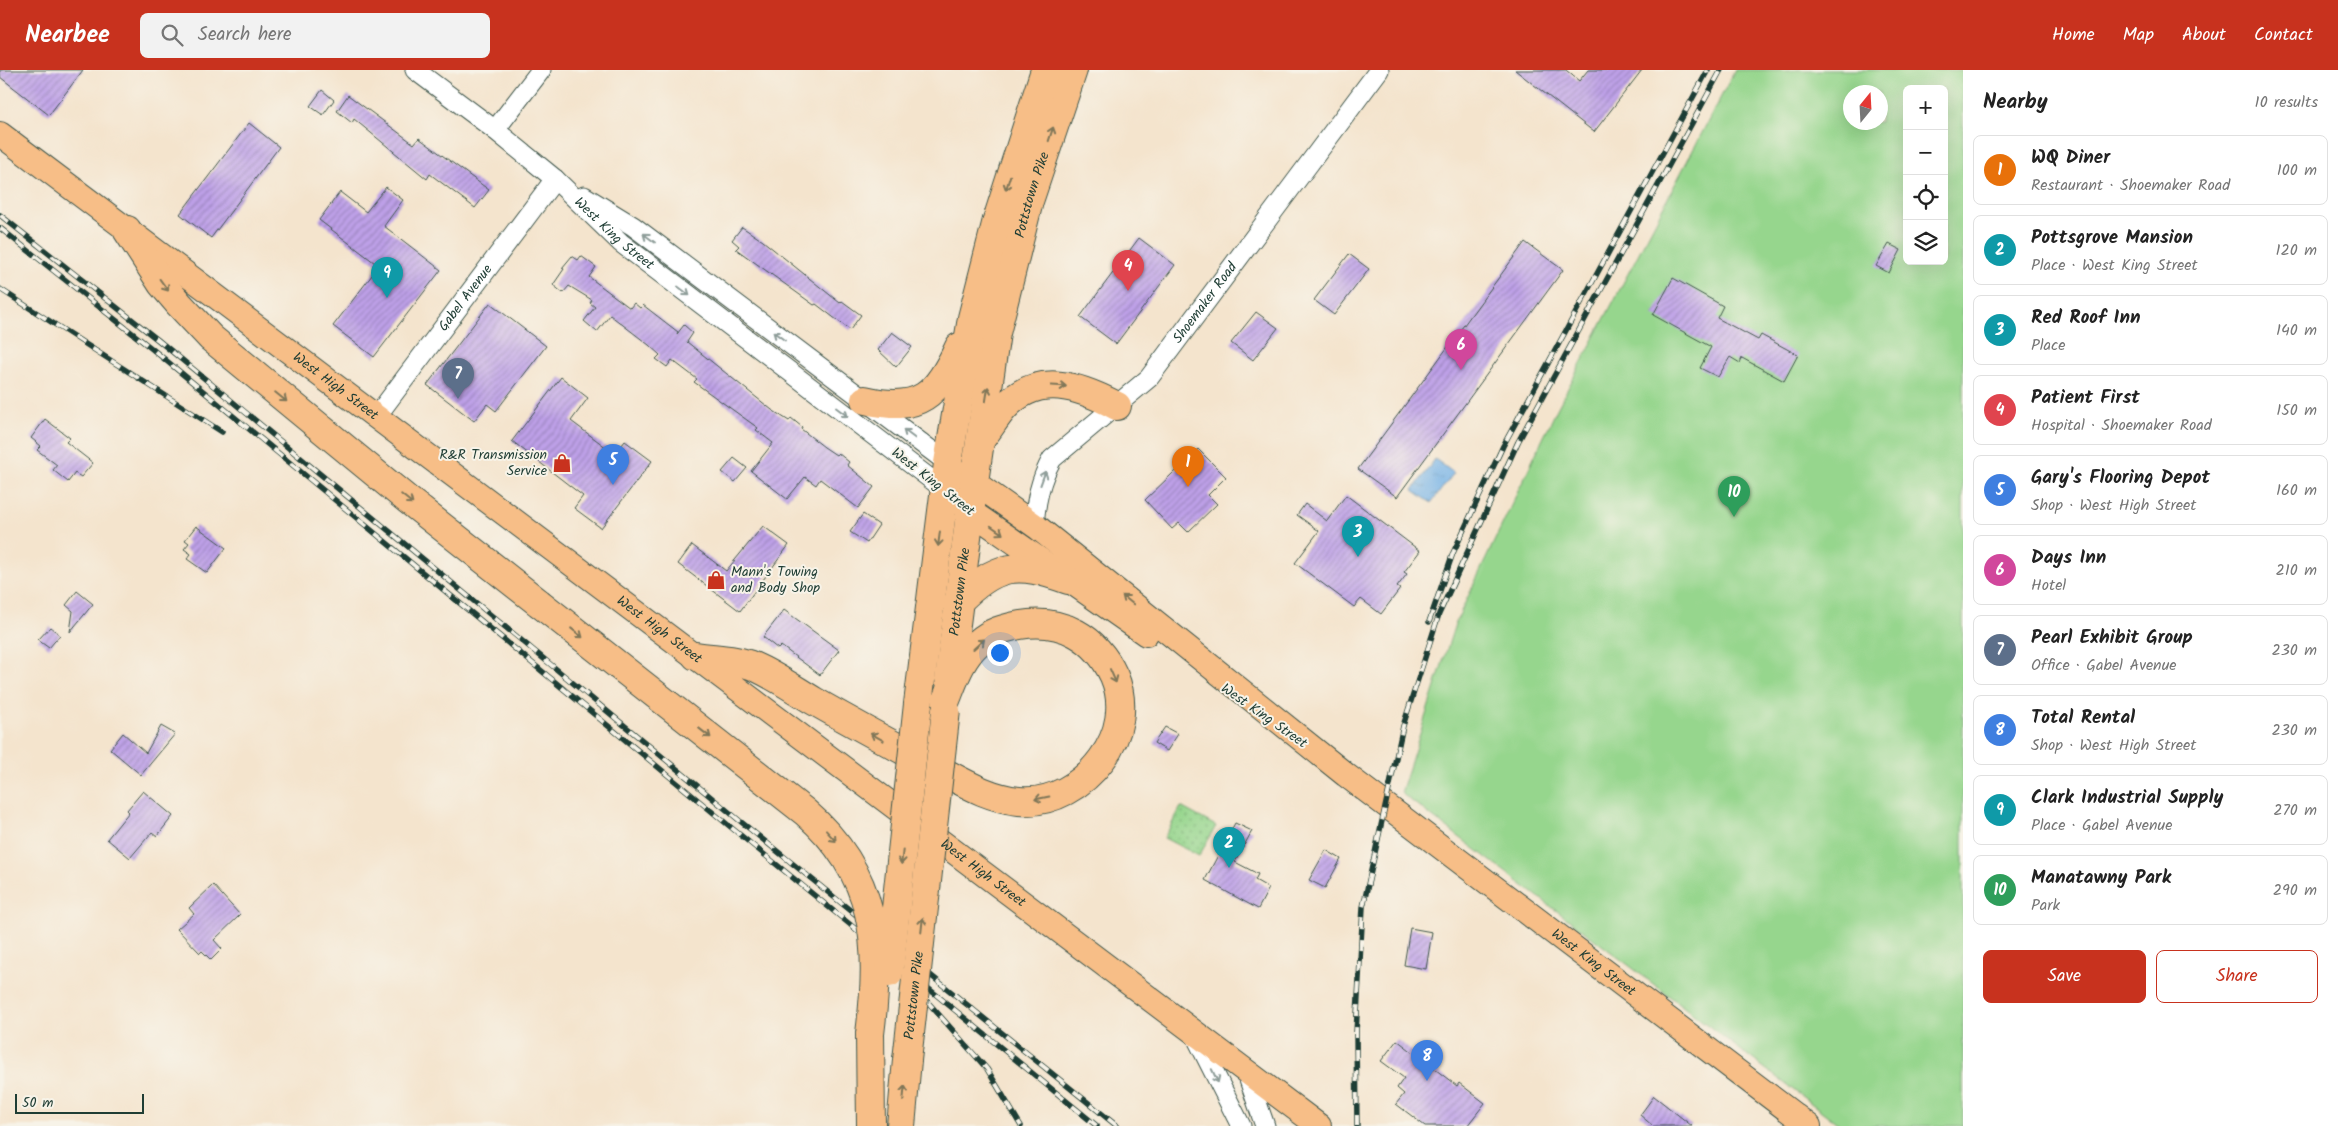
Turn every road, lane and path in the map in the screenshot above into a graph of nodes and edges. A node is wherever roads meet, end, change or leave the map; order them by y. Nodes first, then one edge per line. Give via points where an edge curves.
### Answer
1 (415, 70) edge
2 (541, 70) edge
3 (1045, 70) edge
4 (1073, 70) edge
5 (1378, 70) edge
6 (495, 130) junction
7 (0, 134) edge
8 (555, 179) junction
9 (127, 230) junction
10 (972, 318) junction
11 (865, 400) junction
12 (1117, 406) junction
13 (376, 417) junction
14 (980, 440) junction
15 (948, 463) junction
16 (974, 482) junction
17 (945, 490) junction
18 (970, 511) junction
19 (1034, 525) junction
20 (1068, 580) junction
21 (957, 603) junction
22 (696, 656) junction
23 (946, 705) junction
24 (1330, 762) junction
25 (1194, 1032) junction
26 (876, 1041) junction
27 (1246, 1071) junction
28 (873, 1126) edge
29 (901, 1126) edge
30 (1241, 1126) edge
31 (1265, 1126) edge
32 (1319, 1126) edge
33 (1809, 1126) edge

1 - 6 street, West King Street
2 - 6 street
3 -> 10 highway, Pottstown Pike via 997,220
14 -> 4 highway, Pottstown Pike via 996,332 1035,183
5 - 12 street, Shoemaker Road via 1149,378
6 - 8 street, West King Street
7 - 9 main road, West High Street
11 -> 8 street, West King Street via 633,226
8 - 13 street, Gabel Avenue
8 -> 17 street, West King Street via 621,243
9 - 13 main road, West High Street
9 -> 26 highway, bridge via 162,284 211,338 408,500 806,812 838,843 858,883 874,930
10 - 11 highway via 948,370 931,393 904,404
10 - 15 highway, Pottstown Pike
15 -> 11 street, West King Street
14 -> 12 highway via 1012,401 1037,387 1073,387
19 -> 12 street, Shoemaker Road via 1042,476 1052,459
13 - 22 main road, West High Street
14 - 16 highway, Pottstown Pike
15 - 16 main road, West King Street
15 - 17 highway, Pottstown Pike
16 - 18 highway, Pottstown Pike
16 - 19 main road, West King Street
17 - 18 main road, West King Street
17 -> 26 highway, Pottstown Pike, bridge
18 -> 20 main road, West King Street
18 - 21 highway, Pottstown Pike
24 -> 19 main road, West King Street
20 - 21 highway via 1036,569 1006,569 980,581
20 - 24 main road, West King Street
21 - 23 highway, Pottstown Pike
23 -> 22 highway via 962,665 977,644 1005,628 1040,623 1072,629 1095,647 1113,675 1121,706 1114,738 1087,778 1063,793 1021,801 979,791 752,666
22 - 25 main road, West High Street
29 -> 23 highway, Pottstown Pike, bridge
24 - 33 main road, West King Street
25 - 27 main road, West High Street
25 -> 30 street
26 - 28 highway, Pottstown Pike
27 - 31 street
27 - 32 main road, West High Street

